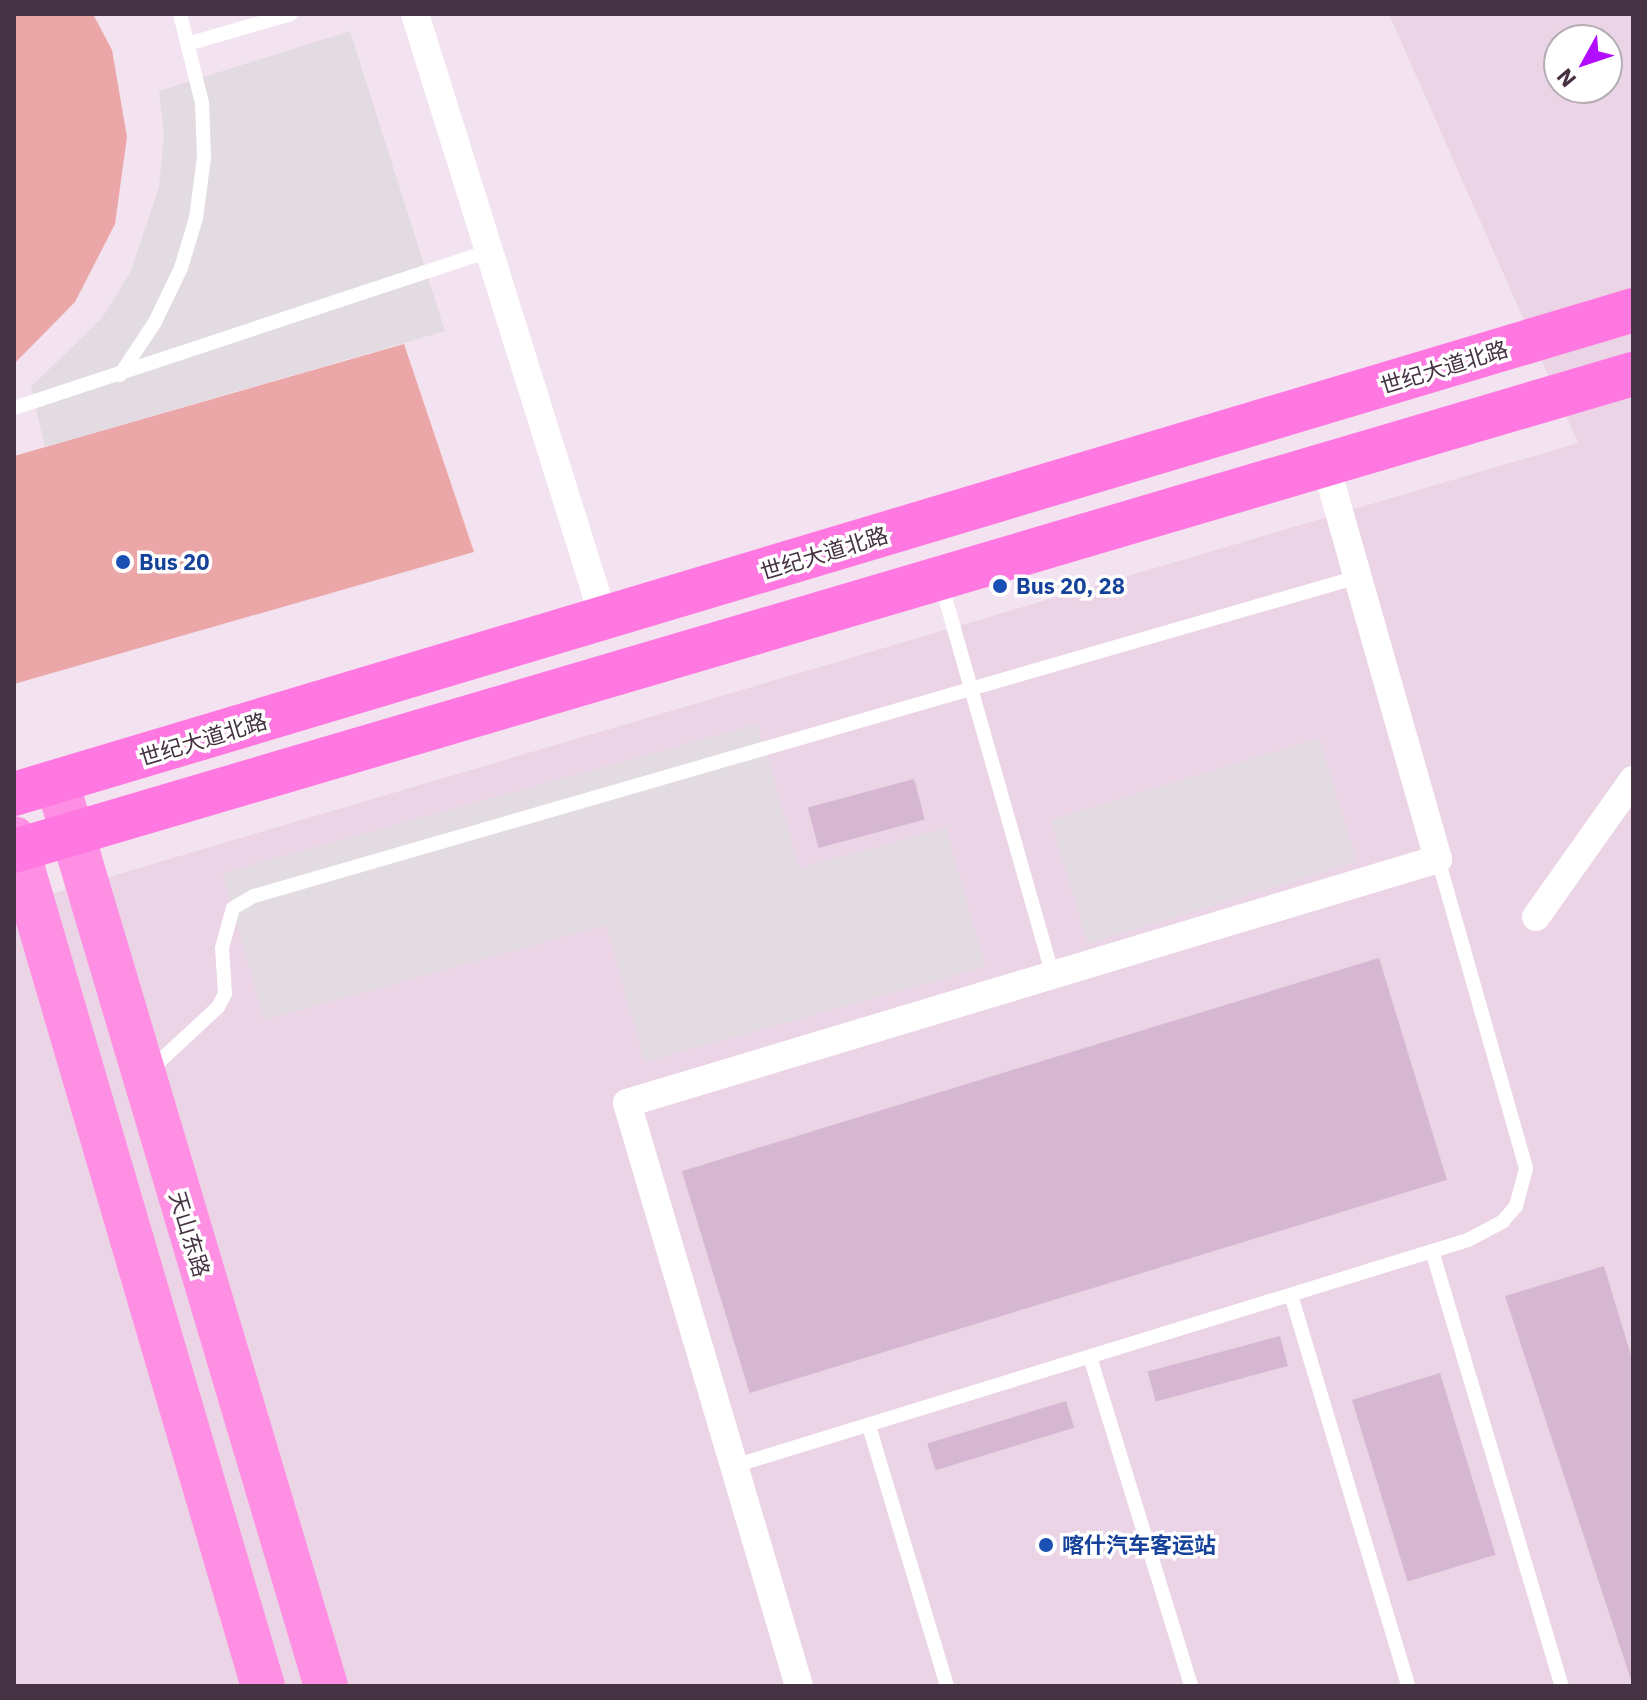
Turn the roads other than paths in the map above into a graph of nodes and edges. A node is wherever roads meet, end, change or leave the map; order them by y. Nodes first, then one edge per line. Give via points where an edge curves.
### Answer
1 (180, 14) edge
2 (291, 14) edge
3 (415, 14) edge
4 (191, 43) junction
5 (489, 251) junction
6 (1633, 310) edge
7 (1633, 374) edge
8 (120, 375) junction
9 (14, 408) edge
10 (1326, 465) junction
11 (1358, 577) junction
12 (940, 579) junction
13 (604, 619) junction
14 (972, 689) junction
15 (1633, 780) edge
16 (57, 782) junction
17 (14, 794) edge
18 (72, 835) junction
19 (15, 846) edge
20 (1438, 859) junction
21 (1536, 917) dead end
22 (1053, 975) junction
23 (143, 1077) junction
24 (1432, 1251) junction
25 (1291, 1295) junction
26 (1090, 1357) junction
27 (869, 1426) junction
28 (734, 1466) junction
29 (263, 1686) edge
30 (326, 1686) edge
31 (799, 1686) edge
32 (947, 1686) edge
33 (1191, 1686) edge
34 (1408, 1686) edge
35 (1562, 1686) edge

1 - 4 lane
2 - 4 lane
3 - 5 street
4 - 8 lane via 204,143 196,218 168,295
5 - 8 lane
5 - 13 street
6 - 13 highway, 世纪大道北路
7 - 10 highway
8 - 9 lane
10 - 11 street
10 - 12 highway
11 - 14 lane
11 - 20 street
12 - 14 lane
12 - 18 highway
13 - 16 highway, 世纪大道北路
14 - 22 lane
14 - 23 lane via 254,896 233,908 222,948 225,994 218,1007
15 - 21 street
16 - 17 highway, 世纪大道北路
16 - 18 main road, 天山东路
18 - 19 highway
18 - 23 main road, 天山东路
19 - 29 main road
20 - 22 street
20 - 24 lane via 1526,1168 1520,1197 1503,1221
22 - 28 street via 627,1103
23 - 30 main road, 天山东路
24 - 25 lane
24 - 35 lane
25 - 26 lane
25 - 34 lane
26 - 27 lane
26 - 33 lane
27 - 28 lane
27 - 32 lane
28 - 31 street

